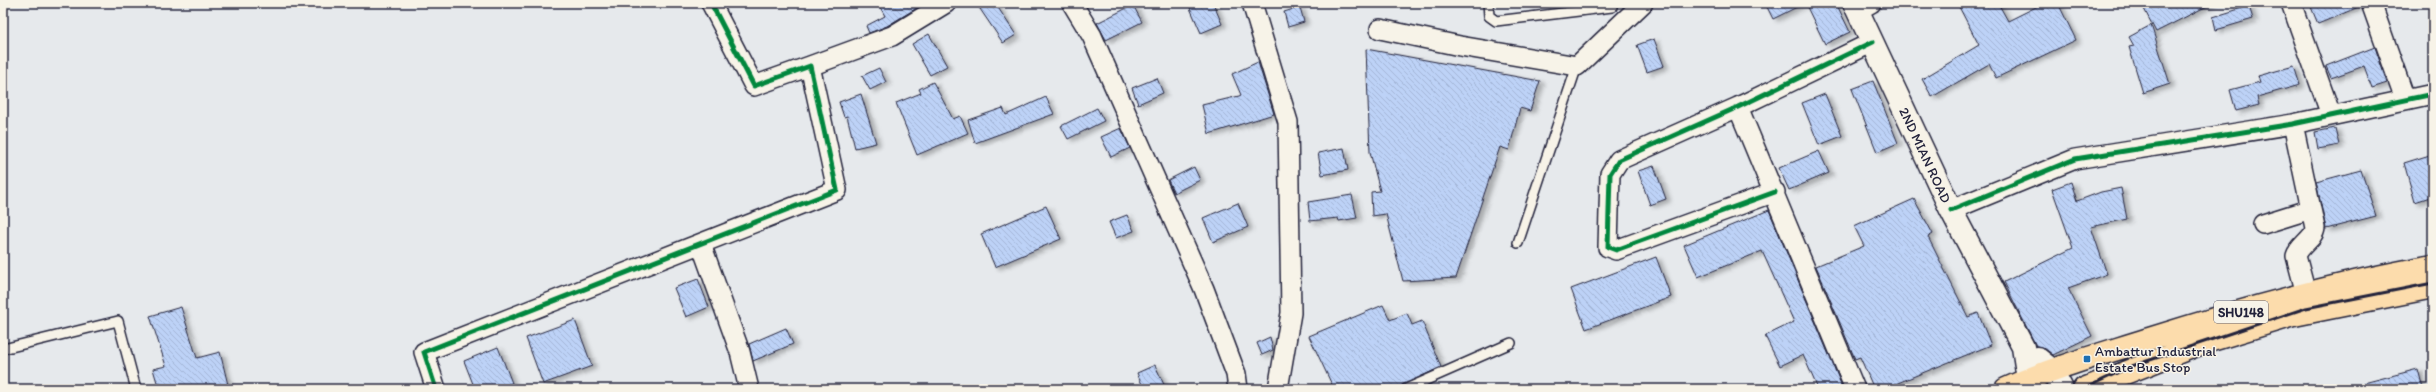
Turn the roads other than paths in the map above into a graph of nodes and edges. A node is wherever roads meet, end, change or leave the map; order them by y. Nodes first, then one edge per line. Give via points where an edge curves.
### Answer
1 (710, 3) edge
2 (946, 3) edge
3 (1072, 3) edge
4 (1252, 3) edge
5 (1488, 3) edge
6 (1644, 3) edge
7 (2291, 3) edge
8 (2372, 3) edge
9 (1612, 5) edge
10 (1861, 6) edge
11 (1622, 24) junction
12 (1380, 29) dead end
13 (1873, 42) junction
14 (810, 66) junction
15 (1577, 66) junction
16 (2433, 94) edge
17 (2405, 99) junction
18 (1738, 107) junction
19 (2331, 115) junction
20 (2293, 124) junction
21 (1775, 192) junction
22 (2311, 209) junction
23 (1951, 210) junction
24 (2263, 224) dead end
25 (1518, 243) dead end
26 (701, 244) junction
27 (2433, 266) edge
28 (2433, 287) edge
29 (2306, 294) junction
30 (1511, 343) dead end
31 (2023, 347) junction
32 (3, 349) edge
33 (2052, 370) junction
34 (2031, 384) edge
35 (136, 389) edge
36 (436, 389) edge
37 (749, 389) edge
38 (1238, 389) edge
39 (1278, 389) edge
40 (1406, 389) edge
41 (1855, 389) edge
42 (2006, 389) edge
43 (2062, 389) edge
44 (2084, 389) edge

1 - 14 street via 754,86
2 - 14 street via 892,36
3 - 38 street via 1092,36 1204,289 1236,374
4 - 39 street via 1288,122 1291,313
5 - 9 lane via 1489,16 1496,21
6 - 11 street
7 - 19 street
8 - 17 street
9 - 11 lane
10 - 13 main road, 2ND MIAN ROAD
11 - 15 street
12 - 15 street
13 - 18 street
13 - 23 main road, 2ND MIAN ROAD
14 - 26 street via 837,190
15 - 25 lane
16 - 17 street
17 - 19 street
18 - 21 street
18 - 21 street via 1619,160 1610,174 1608,247 1616,250
19 - 20 street
20 - 22 street
20 - 23 street via 2075,159
21 - 41 street via 1834,343
22 - 24 street
22 - 29 street via 2314,232 2297,249 2296,256
23 - 31 main road, 2ND MIAN ROAD
26 - 36 street via 424,352
26 - 37 street via 740,352
27 - 29 main road, SHU148 via 2371,277
28 - 44 main road, SHU148 via 2294,315 2202,343
29 - 33 main road, SHU148 via 2189,326
30 - 40 lane
31 - 33 main road
31 - 34 main road
32 - 35 lane via 118,321
33 - 34 main road, SHU148
33 - 43 main road
34 - 42 main road, SHU148

